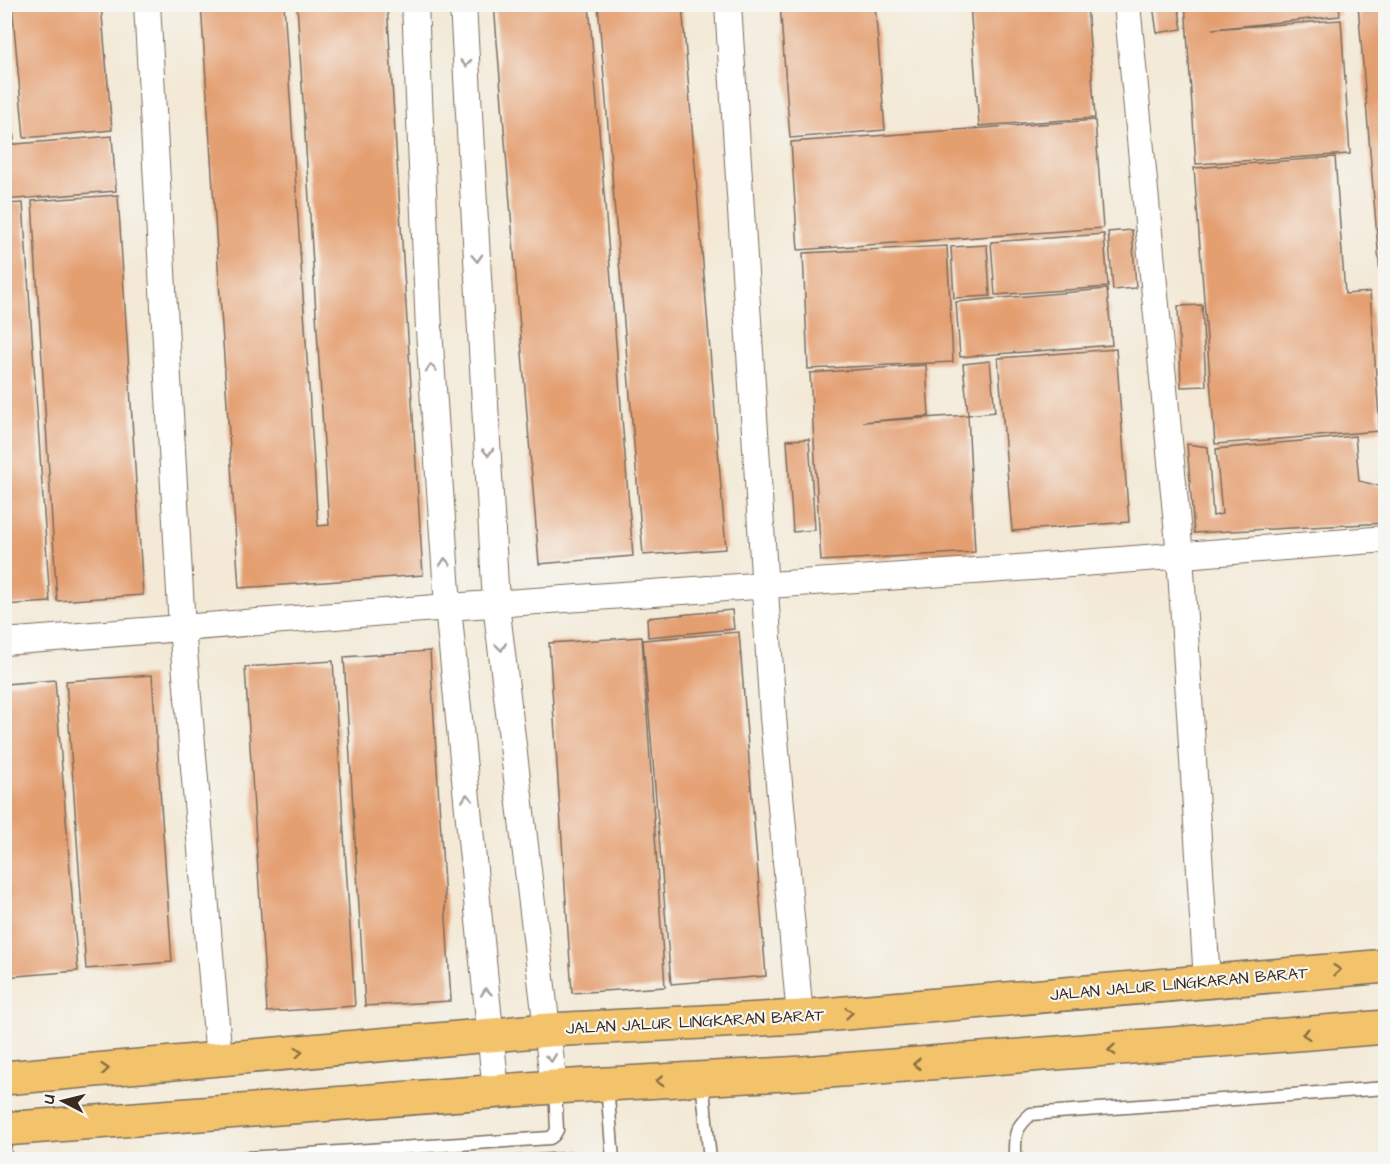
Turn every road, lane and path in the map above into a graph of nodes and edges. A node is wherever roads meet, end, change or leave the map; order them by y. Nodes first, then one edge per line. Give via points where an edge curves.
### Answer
1 (147, 4) edge
2 (415, 4) edge
3 (463, 4) edge
4 (728, 4) edge
5 (1127, 4) edge
6 (1386, 539) edge
7 (1180, 555) junction
8 (766, 585) junction
9 (496, 604) junction
10 (448, 607) junction
11 (182, 628) junction
12 (4, 642) edge
13 (1386, 966) edge
14 (1208, 981) junction
15 (800, 1017) junction
16 (1386, 1028) edge
17 (548, 1030) junction
18 (490, 1035) junction
19 (219, 1059) junction
20 (4, 1078) edge
21 (702, 1079) junction
22 (607, 1084) junction
23 (554, 1087) junction
24 (1386, 1088) edge
25 (496, 1092) junction
26 (4, 1129) edge
27 (4, 1148) edge
28 (366, 1155) edge
29 (6, 1160) edge
30 (216, 1160) edge
31 (613, 1160) edge
32 (710, 1160) edge
33 (1015, 1160) edge

1 - 11 street
10 -> 2 street via 429,330
3 -> 9 street
4 - 8 street
5 - 7 street
6 - 7 street
7 - 8 street
7 - 14 street
8 - 9 street
8 - 15 street via 773,717
9 - 10 street
9 -> 17 street
10 - 11 street
18 -> 10 street
11 - 12 street
11 - 19 street
14 -> 13 main road, JALAN JALUR LINGKARAN BARAT
15 -> 14 main road, JALAN JALUR LINGKARAN BARAT
15 - 17 main road, JALAN JALUR LINGKARAN BARAT
16 -> 21 main road
17 - 18 main road, JALAN JALUR LINGKARAN BARAT
17 -> 23 street
19 -> 18 main road, JALAN JALUR LINGKARAN BARAT
18 - 25 street
20 -> 19 main road, JALAN JALUR LINGKARAN BARAT
21 -> 22 main road
21 - 32 lane
22 - 23 main road
22 - 31 lane
23 - 25 main road
23 - 28 lane via 557,1130 550,1138
24 - 33 lane via 1031,1114 1018,1125
25 - 26 main road
27 - 29 lane
28 - 30 lane

